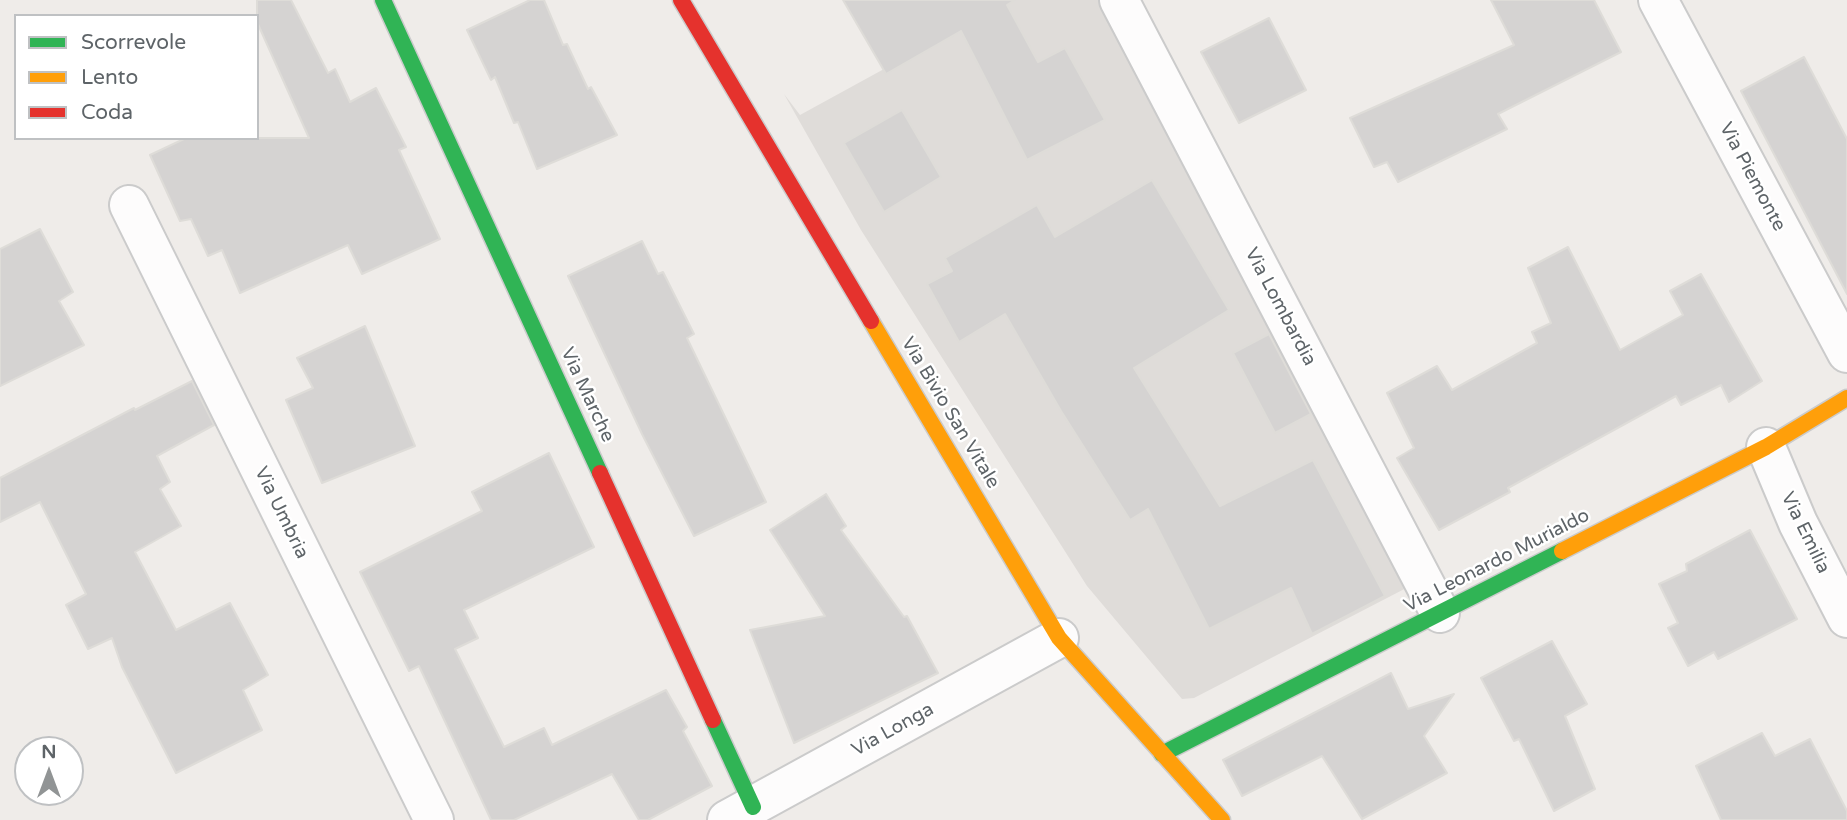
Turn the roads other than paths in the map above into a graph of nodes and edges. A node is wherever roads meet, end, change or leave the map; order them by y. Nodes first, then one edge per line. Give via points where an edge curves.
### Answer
1 (383, 0) edge
2 (681, 0) edge
3 (1119, 0) edge
4 (1658, 0) edge
5 (129, 205) dead end
6 (1847, 353) edge
7 (1847, 398) edge
8 (1766, 447) junction
9 (1440, 613) junction
10 (1847, 618) edge
11 (1059, 638) junction
12 (1162, 754) junction
13 (741, 814) edge
14 (434, 820) edge
15 (1222, 820) edge

1 - 13 street, Via Marche
2 - 11 street, Via Bivio San Vitale
3 - 9 street, Via Lombardia
4 - 6 street, Via Piemonte
5 - 14 street, Via Umbria
7 - 8 street, Via Leonardo Murialdo
8 - 9 street, Via Leonardo Murialdo
8 - 10 street, Via Emilia via 1798,523
9 - 12 street, Via Leonardo Murialdo
11 - 12 street, Via Bivio San Vitale
11 - 13 street, Via Longa
12 - 15 street, Via Bivio San Vitale

